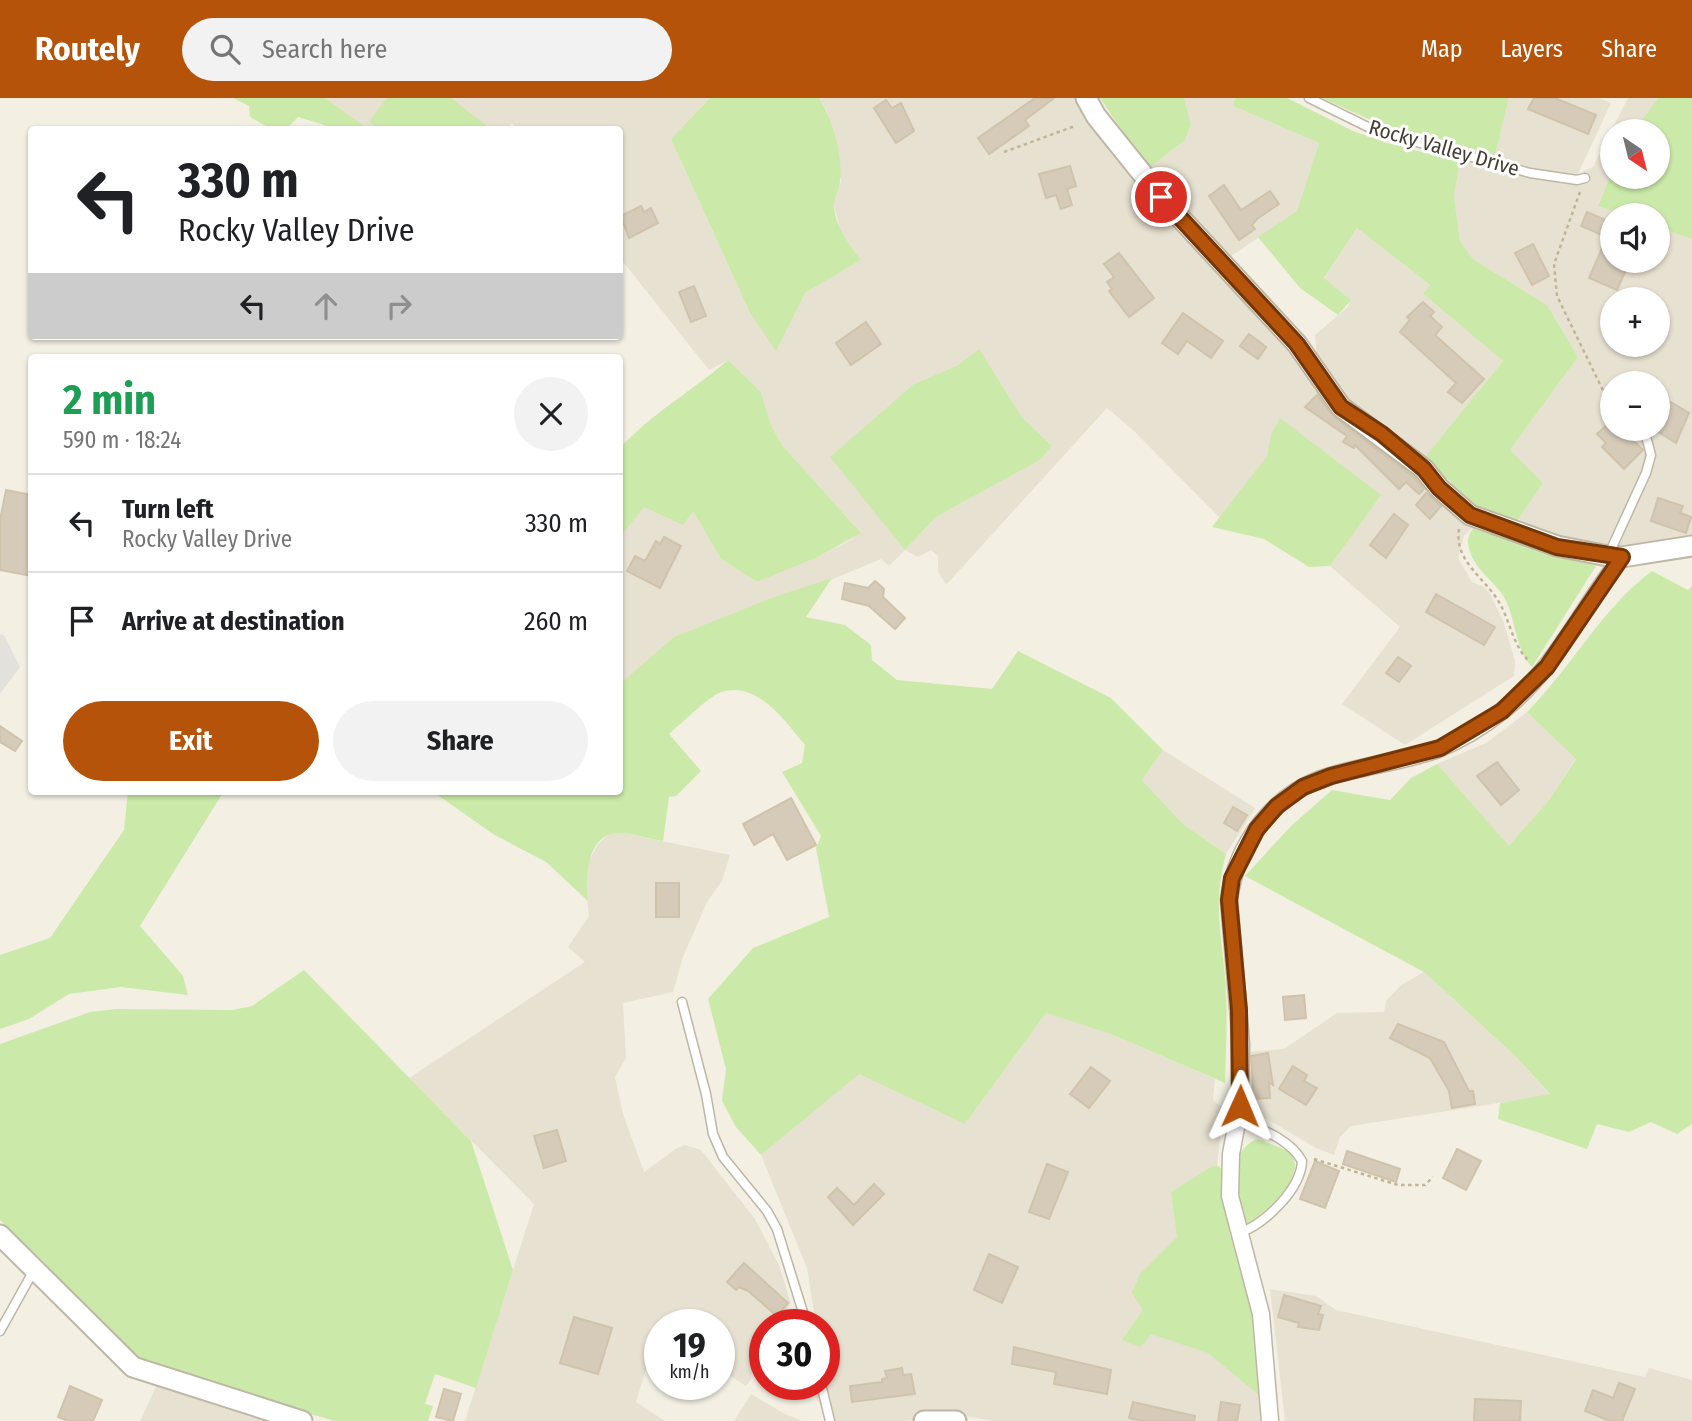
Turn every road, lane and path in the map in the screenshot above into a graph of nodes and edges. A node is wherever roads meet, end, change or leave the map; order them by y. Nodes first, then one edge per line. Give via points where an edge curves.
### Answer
1 (1086, 98) edge
2 (1309, 98) edge
3 (1075, 126) dead end
4 (1004, 152) dead end
5 (1586, 178) joint
6 (1600, 384) edge
7 (1647, 441) edge
8 (1462, 509) junction
9 (1692, 546) edge
10 (1615, 556) junction
11 (1544, 671) junction
12 (682, 1002) dead end
13 (1237, 1119) junction
14 (1302, 1161) junction
15 (1433, 1177) dead end
16 (1238, 1233) junction
17 (0, 1235) edge
18 (34, 1270) junction
19 (803, 1309) edge
20 (0, 1331) edge
21 (825, 1400) edge
22 (302, 1421) edge
23 (830, 1421) edge
24 (924, 1421) edge
25 (956, 1421) edge
26 (1270, 1421) edge

1 - 8 street via 1161,197 1297,344 1341,407 1424,469
2 - 5 lane, Rocky Valley Drive via 1376,131 1530,173
3 - 4 path
5 - 6 path via 1554,264 1558,296
7 - 10 lane via 1651,455 1646,473
8 - 10 street via 1557,547
8 - 11 path via 1458,537 1471,571 1497,599 1526,658
9 - 10 street
10 - 11 street
11 - 13 street via 1502,711 1450,743 1303,787 1257,829 1232,878 1229,900 1241,1044
12 - 19 lane via 713,1134 736,1176 778,1229
13 - 14 lane via 1279,1139
13 - 16 street via 1230,1196
14 - 15 path via 1319,1160 1398,1185 1425,1185
14 - 16 lane via 1283,1201
16 - 26 street via 1261,1314
17 - 18 street
18 - 20 lane
18 - 22 street via 133,1367
21 - 23 lane
24 - 25 street

